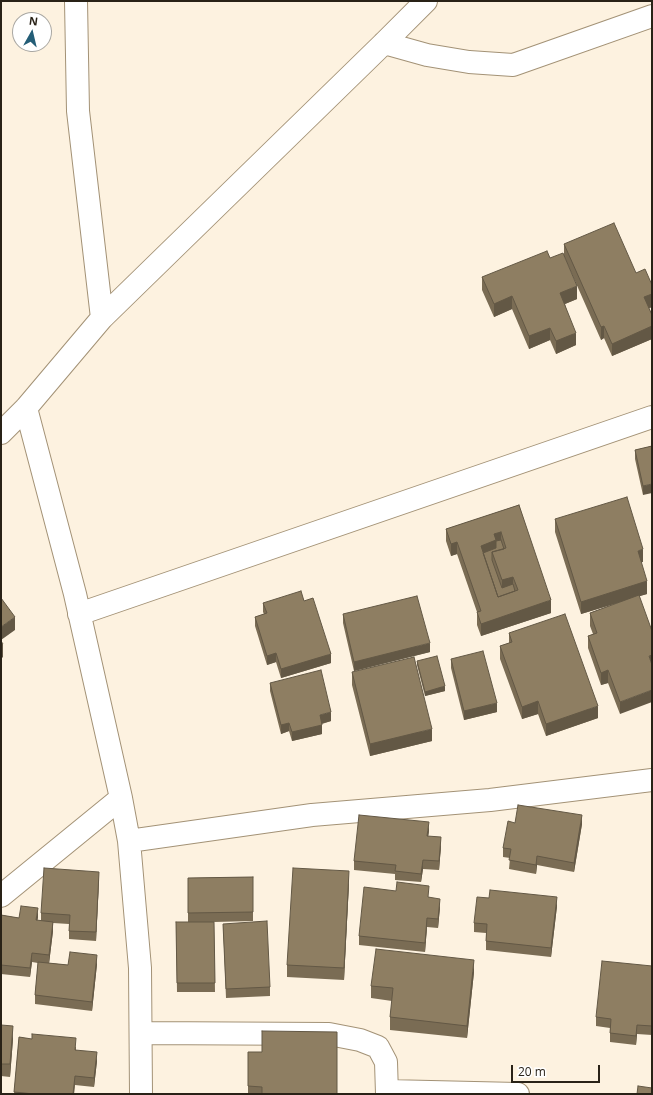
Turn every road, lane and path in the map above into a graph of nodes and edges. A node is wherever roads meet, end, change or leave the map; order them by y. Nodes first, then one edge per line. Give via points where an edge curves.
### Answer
1 (76, 1) edge
2 (426, 1) edge
3 (652, 16) edge
4 (384, 43) junction
5 (102, 318) junction
6 (26, 408) junction
7 (652, 417) edge
8 (1, 433) edge
9 (79, 614) junction
10 (652, 780) edge
11 (121, 798) junction
12 (129, 841) junction
13 (1, 896) edge
14 (140, 1033) junction
15 (387, 1092) edge
16 (141, 1094) edge
17 (518, 1094) edge

1 - 5 street via 78,111
2 - 4 street
3 - 4 street via 513,65 469,62 427,55
4 - 5 street
5 - 6 street
6 - 8 street
6 - 9 street
7 - 9 street
9 - 11 street
10 - 12 street via 490,800 312,815
11 - 12 street
11 - 13 street
12 - 14 street via 140,968
14 - 15 street via 329,1034 360,1040 378,1047 386,1062
14 - 16 street
15 - 17 street

